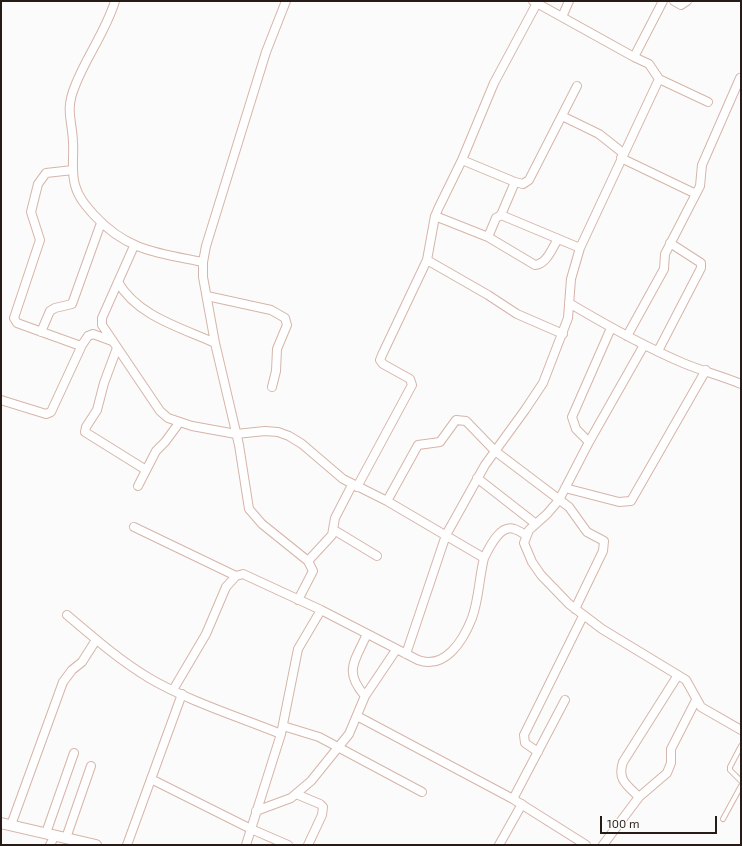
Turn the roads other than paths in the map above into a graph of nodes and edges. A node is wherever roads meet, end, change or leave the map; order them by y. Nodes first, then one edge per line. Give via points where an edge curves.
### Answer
1 (115, 1) edge
2 (286, 1) edge
3 (569, 1) edge
4 (663, 1) edge
5 (674, 1) edge
6 (687, 1) edge
7 (534, 2) edge
8 (562, 17) junction
9 (634, 57) junction
10 (740, 78) edge
11 (659, 79) junction
12 (577, 86) dead end
13 (708, 102) dead end
14 (562, 116) junction
15 (622, 156) junction
16 (462, 160) junction
17 (73, 170) junction
18 (515, 182) junction
19 (696, 194) junction
20 (501, 215) junction
21 (435, 216) junction
22 (101, 223) junction
23 (488, 238) junction
24 (558, 239) junction
25 (670, 243) junction
26 (134, 246) junction
27 (580, 248) junction
28 (427, 260) junction
29 (203, 262) junction
30 (118, 282) junction
31 (207, 296) junction
32 (570, 303) junction
33 (611, 328) junction
34 (41, 332) junction
35 (563, 334) junction
36 (627, 336) junction
37 (215, 343) junction
38 (82, 345) junction
39 (115, 345) junction
40 (644, 345) junction
41 (658, 351) junction
42 (706, 370) junction
43 (741, 384) edge
44 (272, 387) dead end
45 (1, 400) edge
46 (179, 423) junction
47 (236, 434) junction
48 (589, 442) junction
49 (495, 451) junction
50 (146, 470) junction
51 (477, 478) junction
52 (138, 486) dead end
53 (354, 486) junction
54 (565, 488) junction
55 (559, 500) junction
56 (387, 501) junction
57 (536, 524) junction
58 (134, 527) dead end
59 (334, 530) junction
60 (446, 535) junction
61 (526, 535) junction
62 (377, 556) dead end
63 (484, 558) junction
64 (308, 561) junction
65 (236, 576) junction
66 (298, 600) junction
67 (575, 609) junction
68 (321, 610) junction
69 (67, 615) dead end
70 (583, 616) junction
71 (367, 634) junction
72 (96, 640) junction
73 (396, 650) junction
74 (406, 654) junction
75 (678, 675) junction
76 (173, 690) junction
77 (182, 694) junction
78 (365, 696) junction
79 (565, 700) dead end
80 (696, 700) junction
81 (357, 716) junction
82 (282, 730) junction
83 (741, 730) edge
84 (741, 746) edge
85 (338, 749) junction
86 (538, 752) junction
87 (74, 753) dead end
88 (91, 766) dead end
89 (151, 779) junction
90 (741, 781) edge
91 (741, 786) edge
92 (422, 792) dead end
93 (296, 794) junction
94 (639, 797) junction
95 (513, 799) junction
96 (522, 804) junction
97 (256, 811) junction
98 (723, 818) dead end
99 (6, 824) edge
100 (251, 829) junction
101 (50, 834) junction
102 (66, 838) junction
103 (50, 845) edge
104 (96, 845) edge
105 (127, 845) edge
106 (246, 845) edge
107 (288, 845) edge
108 (308, 845) edge
109 (499, 845) edge
110 (586, 845) edge
111 (603, 845) edge

1 - 17 street via 72,96 69,116 73,142
2 - 29 street via 266,52
3 - 8 street
4 - 9 street
5 - 6 street via 681,5
7 - 8 street
7 - 16 street via 494,83
8 - 9 street
9 - 11 street via 648,64
10 - 19 street via 702,165 701,181
11 - 13 street
11 - 15 street
12 - 14 street
14 - 15 street via 599,134
14 - 18 street via 529,180 523,184
15 - 19 street
15 - 27 street
16 - 18 street
16 - 21 street
17 - 22 street via 79,197
17 - 34 street via 46,172 38,184 31,212 40,240 14,318 17,323
18 - 20 street
19 - 25 street
20 - 23 street via 496,218
20 - 24 street
21 - 23 street
21 - 28 street
22 - 26 street
22 - 34 street via 72,304 50,311
23 - 24 street via 535,265 544,261
24 - 27 street
25 - 36 street via 665,254 664,269
25 - 41 street via 701,263 701,268
26 - 29 street
26 - 30 street
27 - 32 street via 571,278
28 - 35 street via 516,314
28 - 53 street via 380,360 387,367 410,379 412,385
29 - 31 street
30 - 37 street via 132,301 143,309
30 - 39 street via 102,318 102,325
31 - 37 street
31 - 44 street via 271,310 286,318 287,325 277,349
32 - 33 street
32 - 35 street
33 - 36 street
33 - 48 street via 572,417 576,428
34 - 38 street
35 - 49 street via 543,383
36 - 40 street
37 - 47 street
38 - 39 street via 88,336 93,334
38 - 45 street via 51,412 46,414
39 - 46 street via 160,411
39 - 50 street via 97,410 85,432
40 - 41 street
40 - 48 street
41 - 42 street via 685,364
42 - 43 street
42 - 54 street via 632,501 619,502
46 - 47 street
46 - 50 street via 156,451
47 - 53 street via 265,431 289,436
47 - 64 street via 250,509 262,524
48 - 54 street
49 - 51 street
49 - 55 street
49 - 56 street via 466,421 456,420 440,442 418,445
50 - 52 street
51 - 57 street
51 - 60 street
53 - 56 street
53 - 59 street via 335,518
54 - 55 street
55 - 57 street
55 - 67 street via 574,511 582,528 604,541 603,551
56 - 60 street
57 - 61 street
58 - 65 street
59 - 62 street
59 - 64 street via 328,541
60 - 63 street
60 - 74 street
61 - 63 street via 514,529 504,530
61 - 67 street via 524,542 541,576
63 - 74 street via 472,618 450,653 434,663 426,663
64 - 66 street via 313,571
65 - 66 street via 243,574
65 - 76 street via 226,587 206,634
66 - 68 street
67 - 70 street
68 - 71 street
68 - 82 street via 298,649
69 - 72 street
70 - 75 street
70 - 86 street via 524,736 524,743
71 - 73 street
71 - 78 street via 353,665 352,676
72 - 76 street via 122,661
72 - 99 street via 82,662 63,682
73 - 74 street
73 - 78 street
75 - 80 street via 686,680
75 - 94 street via 620,769 622,780
76 - 77 street
77 - 82 street
77 - 89 street
78 - 81 street
79 - 86 street
80 - 83 street via 701,707
80 - 94 street via 670,749 671,763 668,773
81 - 85 street via 349,734
81 - 95 street
82 - 85 street via 311,734
82 - 97 street
84 - 90 lane via 730,767
85 - 92 street
85 - 93 street via 311,781
86 - 95 street
87 - 101 street
88 - 102 street
89 - 100 street
89 - 105 street
91 - 98 lane
93 - 97 street
93 - 108 street via 323,807 322,815
94 - 111 street
95 - 96 street
96 - 109 street
96 - 110 street
97 - 100 street
99 - 101 street
100 - 106 street
100 - 107 street
101 - 102 street
101 - 103 street
102 - 104 street

